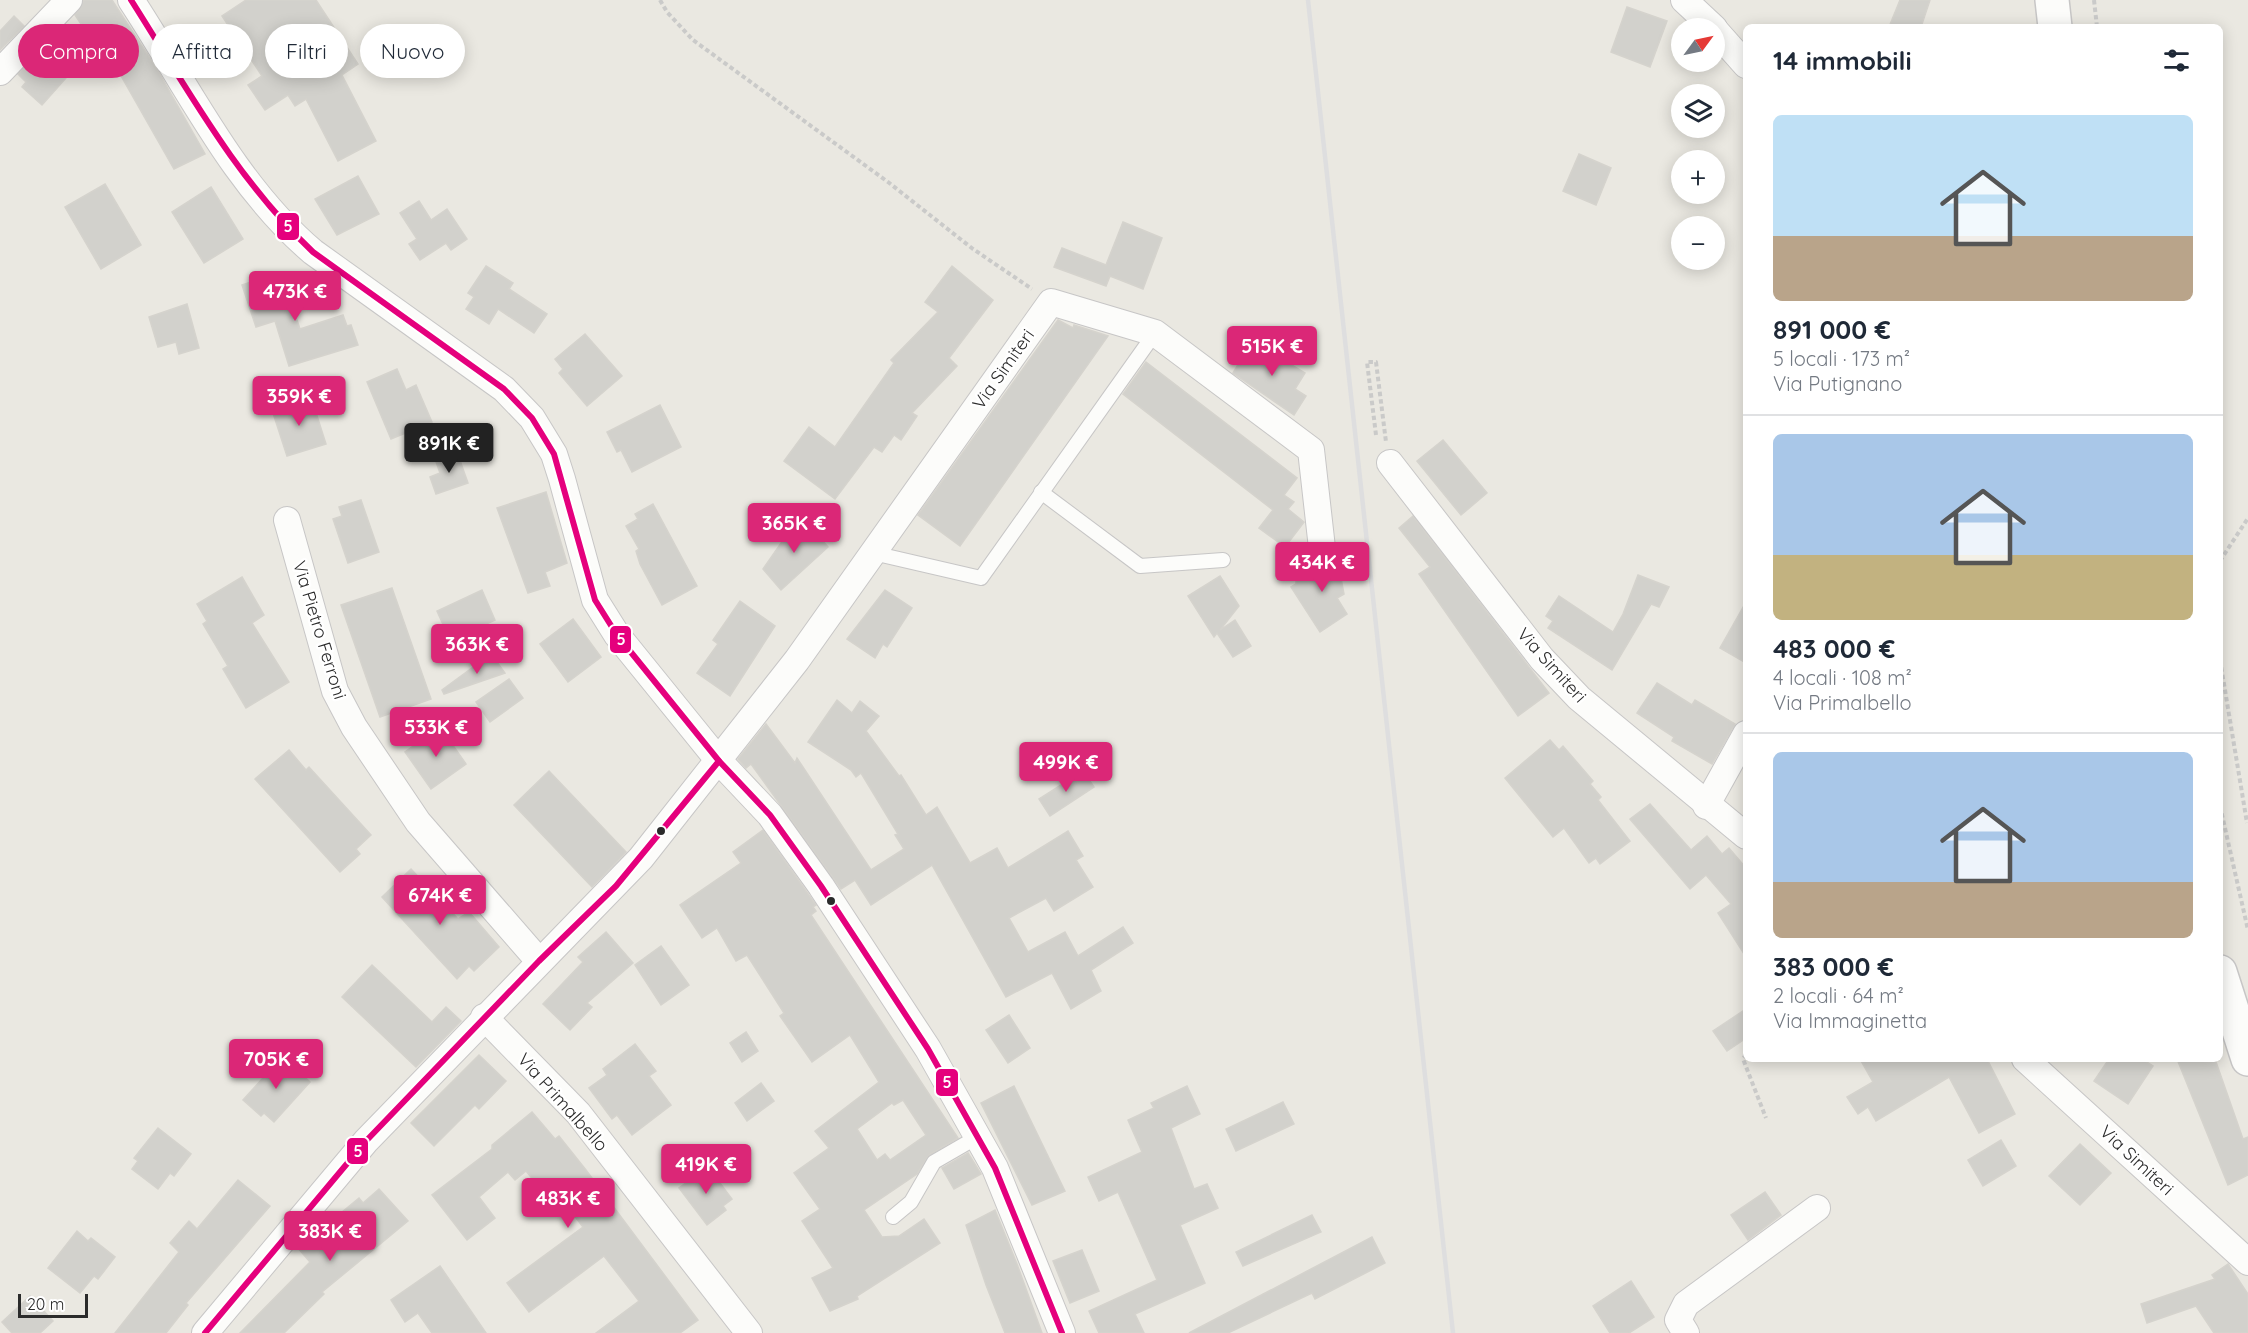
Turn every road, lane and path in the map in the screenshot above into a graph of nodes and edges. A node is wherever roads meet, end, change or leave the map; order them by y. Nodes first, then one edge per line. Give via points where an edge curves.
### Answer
1 (69, 0) edge
2 (131, 0) edge
3 (660, 0) edge
4 (1684, 0) edge
5 (2052, 0) edge
6 (2094, 0) edge
7 (1703, 18) edge
8 (2055, 24) edge
9 (2097, 24) edge
10 (1725, 41) edge
11 (1743, 62) edge
12 (0, 72) edge
13 (1051, 302) junction
14 (1155, 333) junction
15 (1376, 435) dead end
16 (1390, 463) joint
17 (1041, 492) junction
18 (2248, 518) edge
19 (287, 520) dead end
20 (1323, 548) dead end
21 (873, 553) junction
22 (2223, 556) edge
23 (1223, 560) dead end
24 (2223, 678) edge
25 (1743, 739) edge
26 (719, 761) junction
27 (1706, 806) junction
28 (2223, 819) edge
29 (2248, 824) edge
30 (1743, 834) edge
31 (2248, 930) edge
32 (539, 961) junction
33 (2223, 981) edge
34 (484, 1017) junction
35 (2248, 1059) edge
36 (1744, 1062) edge
37 (2028, 1062) edge
38 (1766, 1118) dead end
39 (979, 1136) junction
40 (1816, 1208) dead end
41 (893, 1217) dead end
42 (2248, 1262) edge
43 (205, 1333) edge
44 (749, 1333) edge
45 (1062, 1333) edge
46 (1686, 1333) edge

1 - 12 street
2 - 26 street via 230,157 286,228 313,252 504,389 532,418 549,444 562,478 588,579 600,608 617,635
3 - 13 path via 693,40 973,249
4 - 7 street
5 - 8 main road
6 - 9 path
10 - 11 street
13 - 14 street
13 - 21 street, Via Simiteri
14 - 17 lane
14 - 20 street via 1311,450
15 - 16 path via 1367,362 1376,362
16 - 27 street, Via Simiteri via 1542,659 1579,698
17 - 21 lane via 981,578
17 - 23 lane via 1140,566
18 - 22 path
19 - 32 street, Via Pietro Ferroni via 335,691 354,727 418,822
21 - 26 street, Via Simiteri
24 - 29 path
25 - 27 street
26 - 32 street, Via Simiteri via 641,858
26 - 39 street via 770,815 821,886 928,1049
27 - 30 street, Via Simiteri
28 - 31 path
32 - 34 street, Via Simiteri
33 - 35 main road
34 - 43 street, Via Simiteri via 366,1141
34 - 44 street, Via Primalbello via 578,1113
36 - 38 path
37 - 42 street, Via Simiteri
39 - 41 lane via 934,1162 911,1202
39 - 45 street via 1017,1218
40 - 46 street via 1686,1304 1678,1320

